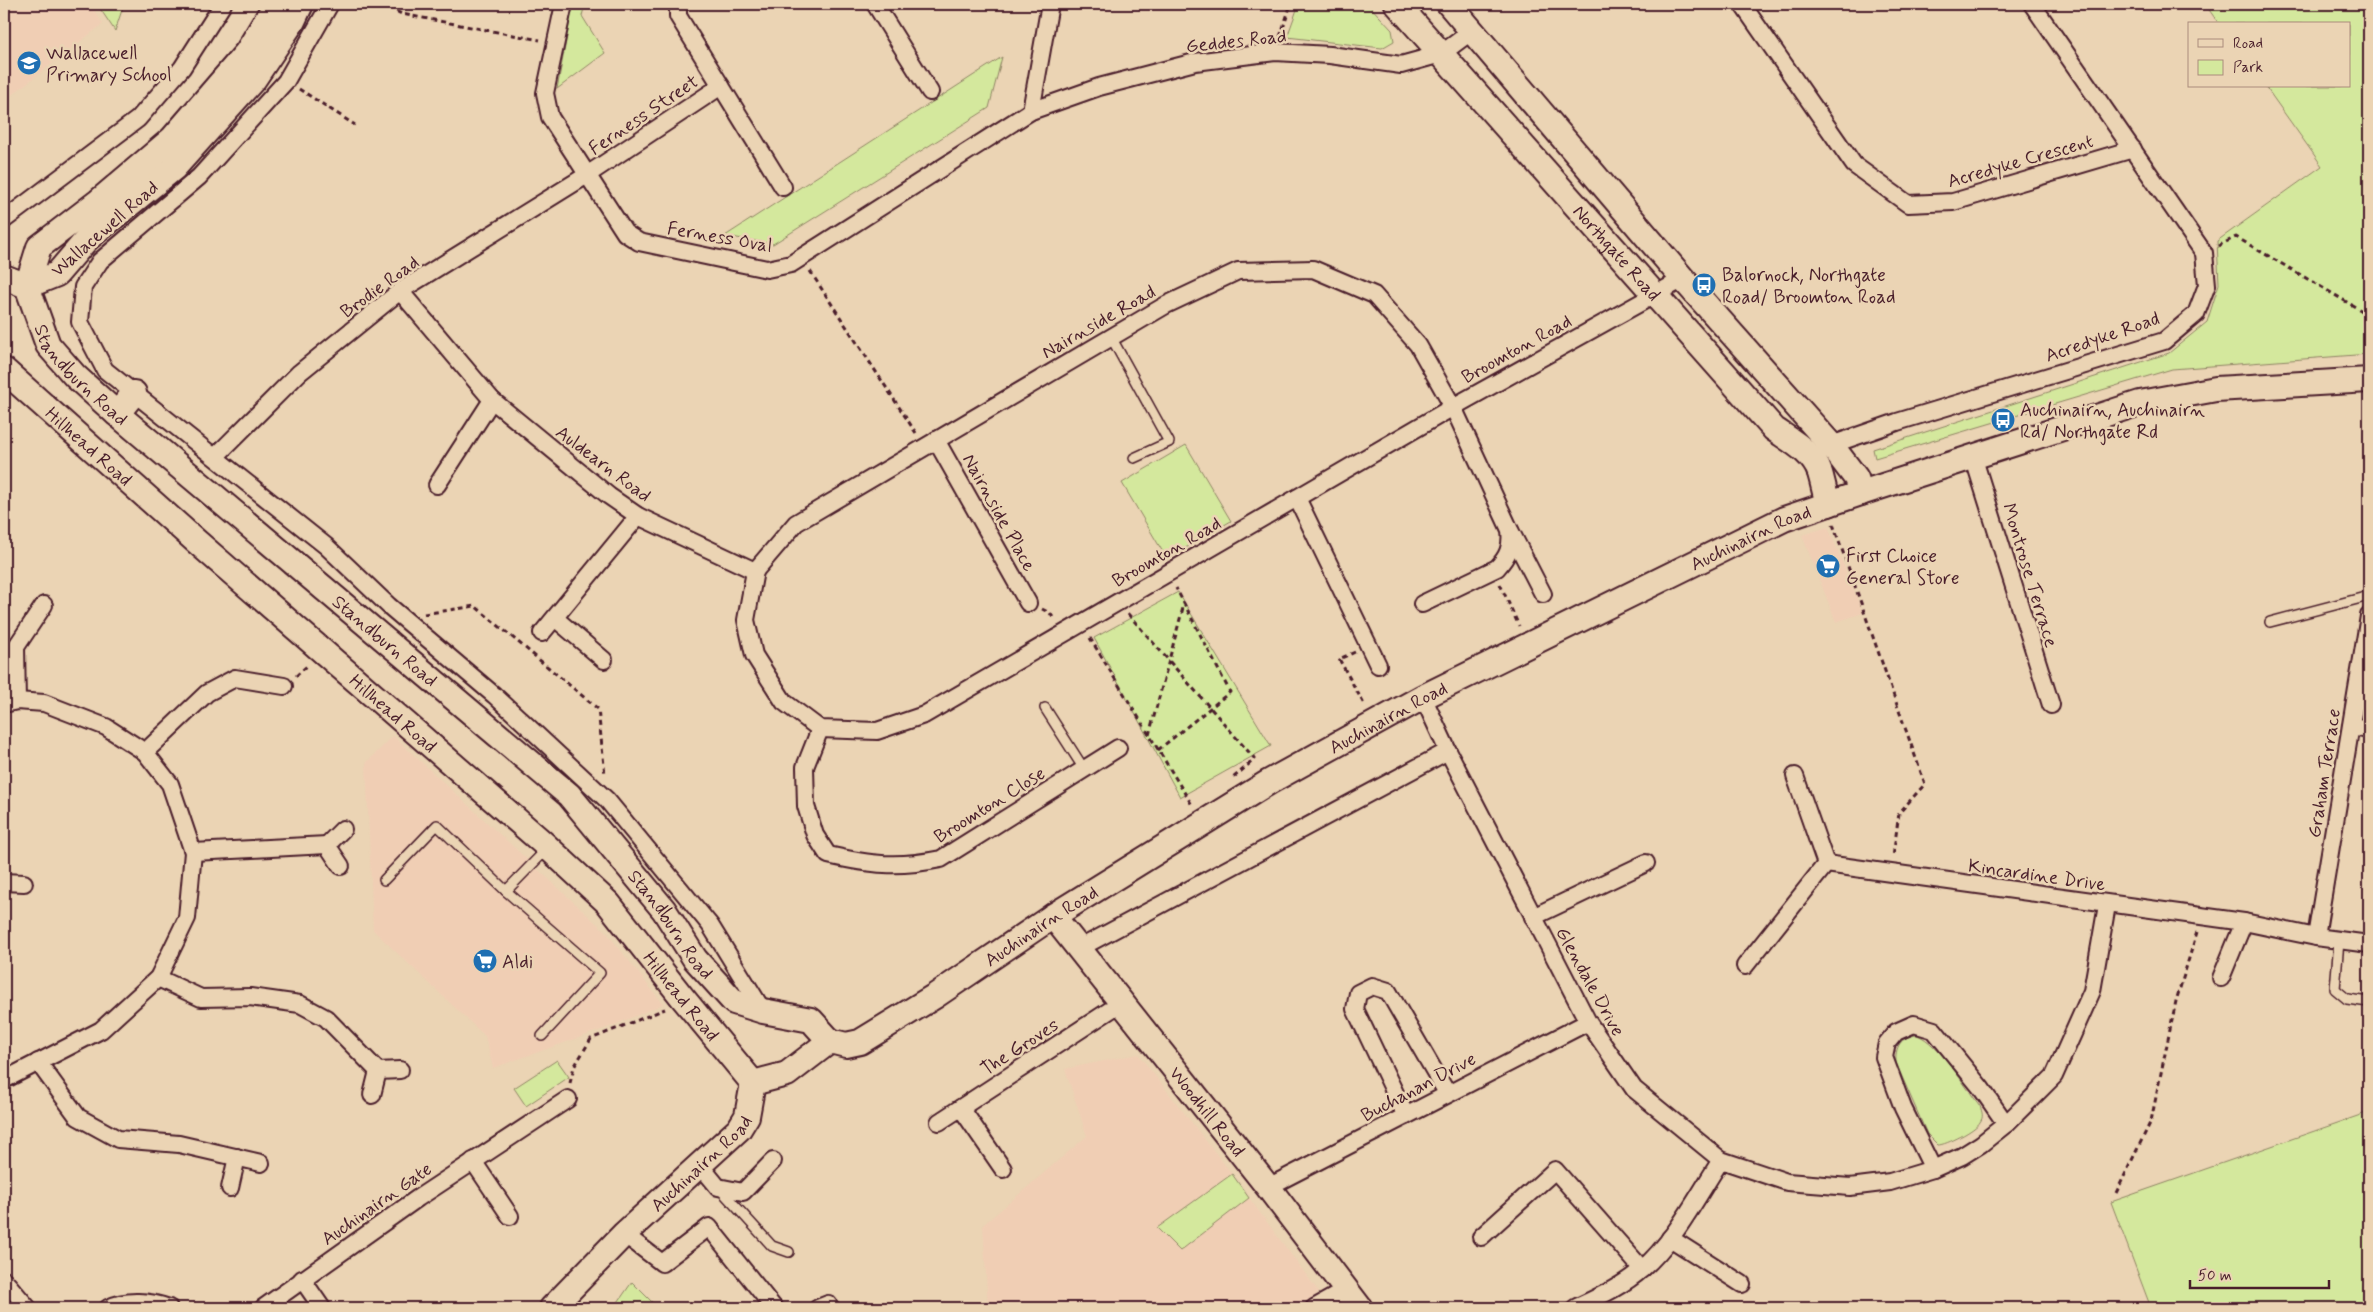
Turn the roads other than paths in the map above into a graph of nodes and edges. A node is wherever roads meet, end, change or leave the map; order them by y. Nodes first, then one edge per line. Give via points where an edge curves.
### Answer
1 (223, 4) edge
2 (276, 4) edge
3 (302, 4) edge
4 (330, 4) edge
5 (564, 4) edge
6 (678, 4) edge
7 (875, 4) edge
8 (1050, 4) edge
9 (1397, 4) edge
10 (1448, 4) edge
11 (1742, 4) edge
12 (2032, 4) edge
13 (1472, 31) junction
14 (1441, 54) junction
15 (721, 86) junction
16 (930, 92) dead end
17 (1031, 112) junction
18 (2133, 149) junction
19 (587, 175) junction
20 (783, 187) dead end
21 (4, 220) edge
22 (4, 277) edge
23 (1683, 279) junction
24 (26, 286) junction
25 (83, 287) joint
26 (400, 291) junction
27 (1655, 294) junction
28 (1111, 337) junction
29 (4, 370) edge
30 (2369, 380) edge
31 (134, 393) junction
32 (492, 400) junction
33 (1453, 407) junction
34 (117, 414) junction
35 (931, 444) junction
36 (1822, 452) junction
37 (216, 456) junction
38 (1974, 456) junction
39 (1134, 458) dead end
40 (437, 485) dead end
41 (1861, 493) junction
42 (1298, 498) junction
43 (1828, 504) junction
44 (638, 516) junction
45 (1510, 530) junction
46 (755, 571) junction
47 (1543, 594) dead end
48 (2369, 596) edge
49 (1028, 603) road end
50 (1422, 604) dead end
51 (44, 605) dead end
52 (2369, 616) edge
53 (556, 619) junction
54 (2270, 622) dead end
55 (542, 633) dead end
56 (604, 660) dead end
57 (1378, 664) dead end
58 (284, 686) road end
59 (1424, 697) junction
60 (10, 702) edge
61 (2051, 705) dead end
62 (1045, 708) dead end
63 (2351, 727) junction
64 (820, 729) junction
65 (2369, 730) edge
66 (1118, 748) dead end
67 (1448, 751) junction
68 (145, 752) junction
69 (1084, 769) junction
70 (1796, 776) dead end
71 (343, 829) dead end
72 (327, 844) junction
73 (548, 848) junction
74 (193, 852) junction
75 (1646, 862) dead end
76 (1826, 864) junction
77 (341, 866) dead end
78 (384, 880) dead end
79 (4, 882) edge
80 (24, 883) dead end
81 (506, 891) junction
82 (2107, 905) junction
83 (1053, 916) junction
84 (1533, 917) junction
85 (2244, 922) junction
86 (2316, 938) junction
87 (2339, 941) junction
88 (2369, 944) edge
89 (1078, 950) junction
90 (1745, 966) dead end
91 (158, 978) junction
92 (2221, 978) dead end
93 (2369, 1002) edge
94 (1121, 1003) junction
95 (763, 1011) junction
96 (1588, 1022) junction
97 (542, 1036) dead end
98 (830, 1041) junction
99 (38, 1062) junction
100 (378, 1070) junction
101 (400, 1070) dead end
102 (4, 1080) edge
103 (753, 1083) junction
104 (1447, 1093) junction
105 (372, 1095) dead end
106 (568, 1099) road end
107 (961, 1108) junction
108 (1406, 1116) junction
109 (939, 1122) dead end
110 (2006, 1124) junction
111 (237, 1157) junction
112 (1721, 1160) junction
113 (473, 1161) junction
114 (773, 1161) dead end
115 (261, 1163) dead end
116 (700, 1165) junction
117 (1003, 1169) dead end
118 (1933, 1169) junction
119 (1268, 1186) junction
120 (718, 1187) junction
121 (230, 1188) dead end
122 (510, 1216) dead end
123 (624, 1234) junction
124 (1480, 1237) dead end
125 (1670, 1238) junction
126 (789, 1252) dead end
127 (1642, 1269) junction
128 (302, 1279) junction
129 (4, 1280) edge
130 (1742, 1284) dead end
131 (1353, 1299) edge
132 (28, 1308) edge
133 (108, 1308) edge
134 (168, 1308) edge
135 (263, 1308) edge
136 (322, 1308) edge
137 (553, 1308) edge
138 (774, 1308) edge
139 (818, 1308) edge
140 (831, 1308) edge
141 (1314, 1308) edge
142 (1575, 1308) edge

1 - 21 street via 182,68 138,119
2 - 24 street, Wallacewell Road via 247,52 172,139 39,247
3 - 24 street, Wallacewell Road via 254,79 174,168 87,239 57,274
4 - 25 street, Wallacewell Road via 286,81 199,177 100,262
5 - 19 street, Ferness Oval via 545,93 550,117
6 - 15 street, Ferness Street via 678,16
7 - 16 street
8 - 17 street
9 - 14 street, Northgate Road
10 - 13 street, Northgate Road
11 - 18 street, Acredyke Crescent via 1854,165 1908,204 1953,202
12 - 18 street, Acredyke Road
13 - 14 street, Geddes Road
13 - 23 street, Northgate Road
14 - 17 street, Geddes Road via 1401,65 1330,55 1276,52 1195,62 1099,87
14 - 27 street, Northgate Road
15 - 19 street, Ferness Street
15 - 20 street, Ferness Street
17 - 19 street, Ferness Oval via 791,264 767,269 639,242 625,233
18 - 36 street, Acredyke Road via 2204,253 2207,285 2196,314 2164,341 1896,422
19 - 26 street, Brodie Road
22 - 24 street
23 - 27 street, Broomton Road
23 - 36 street, Northgate Road
24 - 34 street, Standburn Road via 48,345
25 - 31 street, Standburn Road via 80,322 105,370
26 - 32 street, Auldearn Road
26 - 37 street, Brodie Road via 299,373
27 - 33 street, Broomton Road
27 - 36 street, Northgate Road via 1774,429 1800,447
28 - 33 street, Nairnside Road via 1166,305 1238,271 1312,269 1374,295 1418,344
28 - 35 street, Nairnside Road
28 - 39 lane via 1168,442
29 - 73 street, Hillhead Road
30 - 38 street, Auchinairn Road via 2216,389 2140,403
31 - 34 street
31 - 37 street, Standburn Road
32 - 40 street
32 - 44 street, Auldearn Road
33 - 42 street, Broomton Road
33 - 45 street, Nairnside Road
34 - 95 street, Standburn Road via 569,795 664,910 695,959 734,1002
35 - 46 street, Nairnside Road via 796,523
35 - 49 street, Nairnside Place
36 - 41 street, Northgate Road via 1856,478
36 - 43 street, Northgate Road via 1820,473
37 - 95 street, Standburn Road via 326,546 608,800 710,925
38 - 41 street, Auchinairn Road
38 - 61 street, Montrose Terrace
41 - 43 street, Auchinairn Road
42 - 57 street
42 - 64 street, Broomton Road via 924,715 877,731
43 - 59 street, Auchinairn Road via 1784,519
44 - 46 street, Auldearn Road
44 - 53 street
45 - 47 street, Nairnside Road
45 - 50 street via 1512,544 1506,558 1493,570
46 - 64 street via 746,620 754,655 784,702
48 - 54 lane
51 - 60 street via 16,647
52 - 63 street, Graham Terrace
53 - 55 street
53 - 56 street
58 - 68 street via 235,678 207,693
59 - 67 street, Glendale Drive
59 - 83 street, Auchinairn Road via 1243,798
60 - 68 street via 44,703 75,714 106,727
62 - 69 lane
63 - 65 street
63 - 86 street, Graham Terrace
64 - 69 street, Broomton Close via 805,767 806,806 815,835 828,855 863,863 909,866 941,859
66 - 69 street, Broomton Close
67 - 84 street, Glendale Drive
67 - 89 street
68 - 74 street via 170,784
70 - 76 street
71 - 72 street
72 - 74 street
72 - 77 street
73 - 81 lane
73 - 103 street, Hillhead Road via 608,903
74 - 91 street via 187,918
75 - 84 street
76 - 82 street, Kincardine Drive
76 - 90 street
78 - 81 lane via 437,825
79 - 80 street
81 - 97 lane via 600,973
82 - 85 street, Kincardine Drive
82 - 110 street, Glendale Drive via 2092,991 2054,1076
83 - 89 street, Woodhill Road
83 - 98 street, Auchinairn Road via 860,1042 846,1045
84 - 96 street, Glendale Drive
85 - 86 street, Kincardine Drive
85 - 92 street
86 - 87 street, Kincardine Drive
87 - 88 street, Kincardine Drive
87 - 93 lane via 2335,989 2346,999
89 - 94 street, Woodhill Road
91 - 99 street via 101,1030
91 - 100 street via 201,998 250,997 300,1004 326,1018
94 - 107 street, The Groves
94 - 119 street, Woodhill Road
95 - 98 street, Standburn Road via 811,1020
96 - 104 street, Buchanan Drive
96 - 112 street, Glendale Drive via 1634,1089
98 - 103 street via 787,1074
99 - 102 street
99 - 111 street via 78,1117 118,1139 179,1144
100 - 101 street
100 - 105 street
103 - 116 street, Auchinairn Road via 747,1116 739,1129
104 - 108 street, Buchanan Drive
104 - 108 street via 1388,991 1372,986 1358,994 1355,1009
106 - 113 street, Auchinairn Gate
107 - 109 street, The Groves
107 - 117 street
108 - 119 street, Buchanan Drive
110 - 118 street, Glendale Drive via 1981,1144
110 - 118 street via 1934,1030 1914,1024 1896,1032 1887,1043 1884,1057 1903,1108
111 - 115 street
111 - 121 street
112 - 118 street, Glendale Drive via 1787,1182 1850,1187 1890,1182
112 - 125 street
113 - 122 street
113 - 128 street, Auchinairn Gate
114 - 120 street via 743,1192
116 - 120 street
116 - 123 street, Auchinairn Road
119 - 131 street, Woodhill Road
120 - 126 lane via 772,1246
123 - 137 street, Auchinairn Road
123 - 138 street via 662,1263 709,1227
124 - 127 street via 1555,1170
125 - 127 street
125 - 130 street
127 - 142 street via 1603,1295
128 - 135 street, Auchinairn Gate
128 - 136 street
129 - 132 street
131 - 141 street
133 - 134 street via 116,1304 153,1302
139 - 140 street via 828,1304

